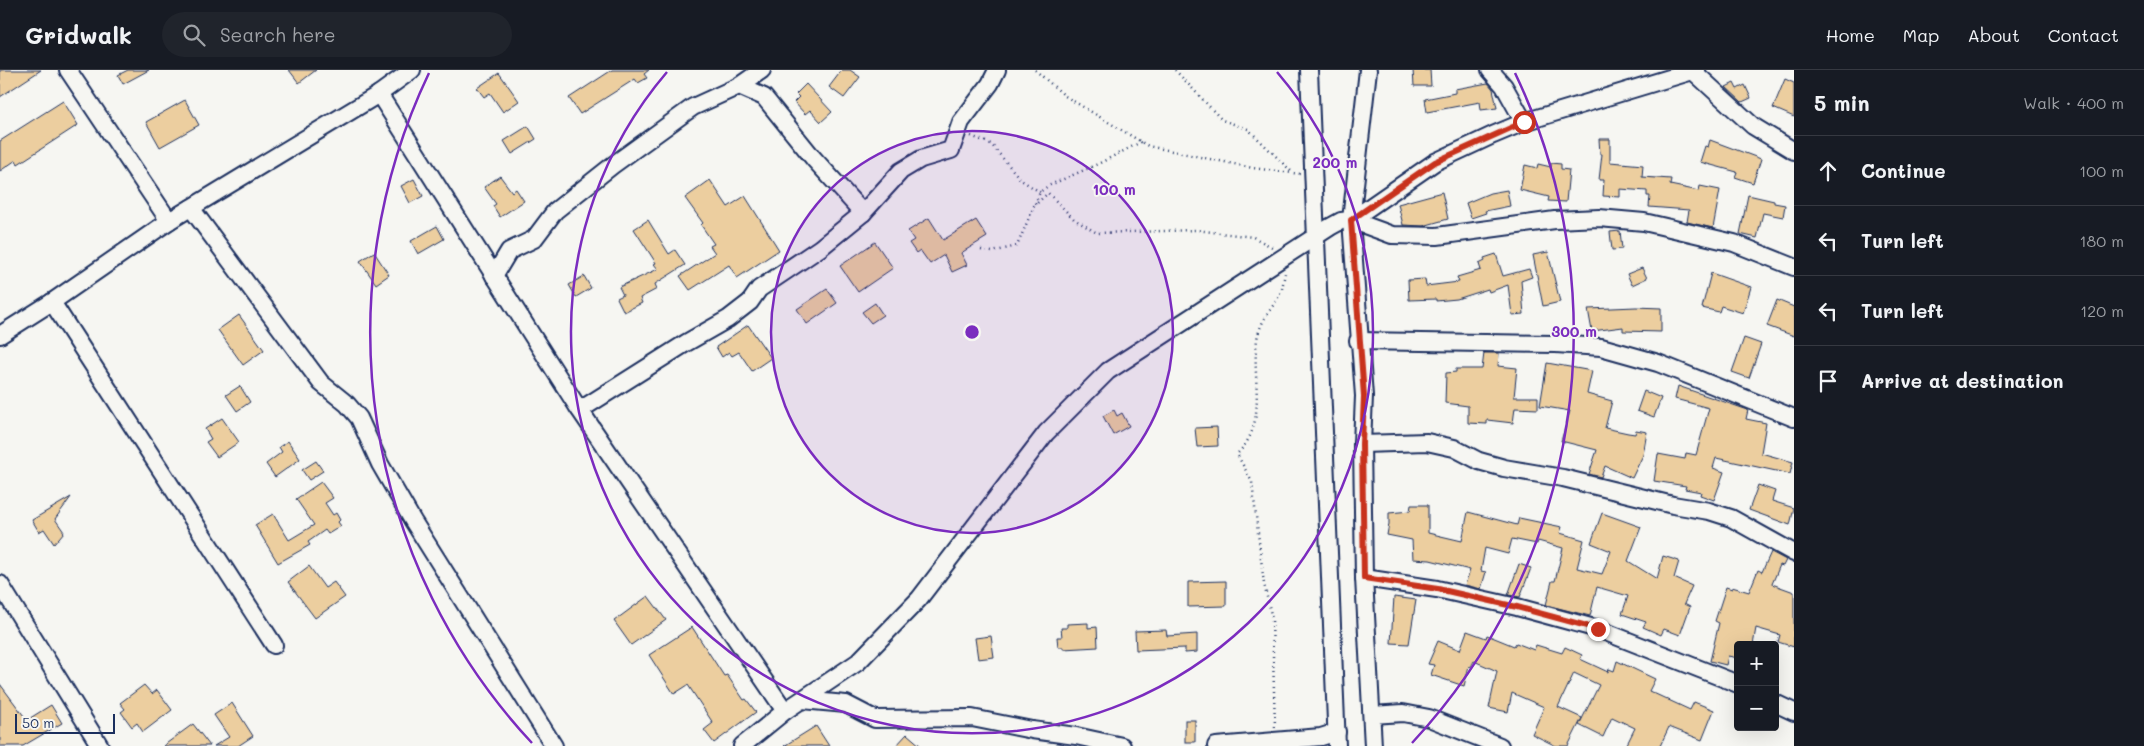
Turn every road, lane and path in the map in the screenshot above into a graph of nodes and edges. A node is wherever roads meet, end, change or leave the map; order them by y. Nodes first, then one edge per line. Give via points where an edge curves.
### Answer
1 (68, 70) edge
2 (412, 70) edge
3 (762, 70) edge
4 (997, 70) edge
5 (1035, 70) edge
6 (1176, 70) edge
7 (1309, 70) edge
8 (1368, 70) edge
9 (1490, 70) edge
10 (1694, 70) edge
11 (739, 86) junction
12 (379, 94) junction
13 (1524, 122) junction
14 (959, 129) junction
15 (1141, 142) junction
16 (1794, 151) edge
17 (1294, 174) junction
18 (1313, 175) junction
19 (1040, 192) junction
20 (1034, 206) junction
21 (191, 208) junction
22 (863, 213) junction
23 (1351, 220) junction
24 (169, 221) junction
25 (1316, 237) junction
26 (982, 250) dead end
27 (1288, 256) junction
28 (1794, 267) edge
29 (494, 276) junction
30 (52, 302) junction
31 (0, 335) edge
32 (1358, 341) junction
33 (580, 410) junction
34 (1794, 418) edge
35 (1362, 444) junction
36 (1794, 553) edge
37 (1364, 578) junction
38 (0, 584) edge
39 (274, 645) dead end
40 (1734, 682) edge
41 (802, 700) junction
42 (1779, 705) edge
43 (785, 711) junction
44 (1794, 712) edge
45 (1372, 715) junction
46 (1337, 739) edge
47 (1275, 741) junction
48 (100, 746) edge
49 (554, 746) edge
50 (742, 746) edge
51 (1122, 746) edge
52 (1216, 746) edge
53 (1373, 746) edge
54 (1500, 746) edge

1 - 24 street
2 - 12 street
3 - 11 street
4 - 14 street
5 - 15 path via 1065,96
6 - 17 path via 1222,120 1248,130
7 - 18 street
8 - 23 street
9 - 13 street via 1504,86
10 - 13 street
10 - 16 street via 1752,126
11 - 22 street via 764,97
11 - 29 street via 693,107 613,165 555,211 534,239 509,251
12 - 21 street
12 - 29 street
13 - 23 street via 1435,162
14 - 19 path via 991,144 1021,180
14 - 22 street via 951,150 921,159 901,171
15 - 17 path via 1176,152
15 - 19 path
17 - 18 path
18 - 25 street
19 - 20 path
20 - 26 path via 1017,246 992,252
20 - 27 path via 1048,193 1074,219 1097,233 1196,230 1252,237
21 - 24 street
21 - 49 street via 321,383 359,418 380,464 413,521
22 - 33 street via 820,248 759,289 750,302 728,320
23 - 25 street via 1330,226
23 - 28 street via 1392,235 1437,236 1555,220 1599,218 1644,222 1734,243
23 - 32 street
24 - 30 street
25 - 27 street
25 - 46 street
27 - 41 street via 1108,372 1046,433 919,599 858,662
27 - 47 path via 1282,290 1266,314 1257,340 1256,423 1245,446 1236,454 1252,482 1264,584 1272,619
29 - 33 street
30 - 31 street
30 - 39 street
32 - 34 street via 1602,347 1658,363
32 - 35 street via 1364,396
33 - 43 street
35 - 36 street via 1427,442 1454,448 1479,461 1504,468 1709,511 1738,521
35 - 37 street
37 - 40 street via 1438,589 1598,629
37 - 45 street
38 - 48 street
41 - 43 street
41 - 51 street via 846,704 875,719 972,718
42 - 44 street
43 - 50 street
45 - 53 street
45 - 54 street via 1403,713 1429,718
46 - 47 street via 1321,736
47 - 52 street

